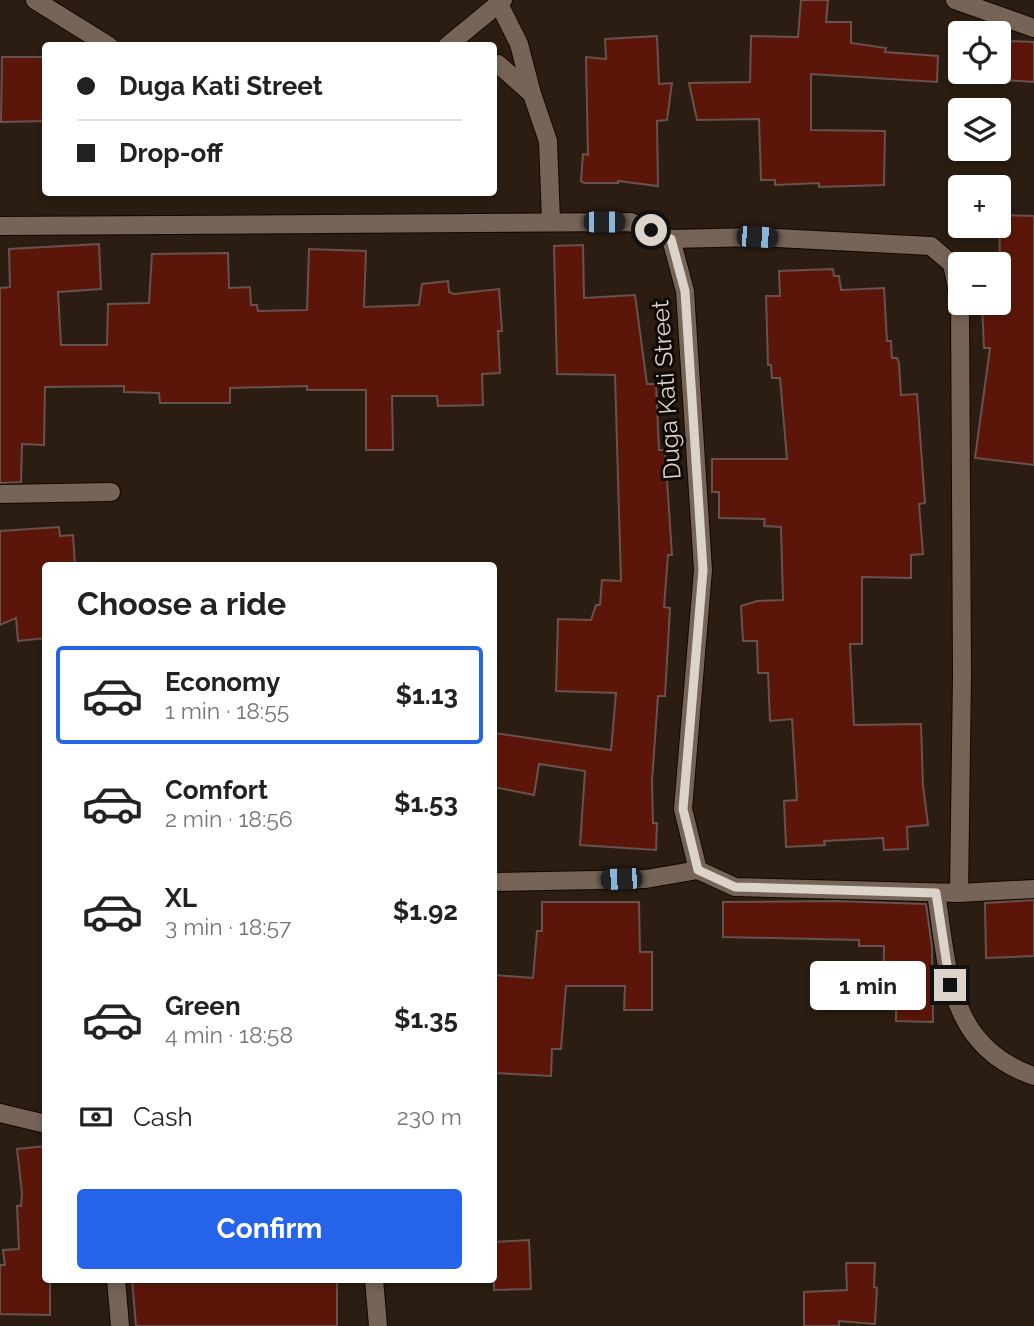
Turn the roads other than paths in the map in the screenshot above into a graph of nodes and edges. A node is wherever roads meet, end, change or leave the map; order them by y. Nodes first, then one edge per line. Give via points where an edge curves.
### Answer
1 (35, 0) edge
2 (956, 0) edge
3 (500, 1) edge
4 (1034, 28) edge
5 (103, 42) edge
6 (452, 42) edge
7 (497, 64) edge
8 (532, 94) junction
9 (551, 221) junction
10 (0, 226) edge
11 (671, 239) junction
12 (111, 492) dead end
13 (0, 494) edge
14 (698, 870) junction
15 (497, 882) edge
16 (1034, 889) edge
17 (936, 893) junction
18 (959, 893) junction
19 (1034, 1076) edge
20 (0, 1113) edge
21 (42, 1124) edge
22 (116, 1283) edge
23 (374, 1283) edge
24 (120, 1326) edge
25 (378, 1326) edge

1 - 5 street
2 - 4 street
3 - 6 street
3 - 8 street via 519,44
7 - 8 street
8 - 9 street via 548,141
9 - 10 street
9 - 11 street via 631,222
11 - 14 street, Duga Kati Street via 685,291 703,570 683,809
11 - 18 street via 757,237 932,246 952,264 960,301
12 - 13 street
14 - 15 street via 646,879
14 - 17 street via 735,887
16 - 18 street
17 - 18 street
17 - 19 street via 950,985 965,1024 1006,1066
20 - 21 street
22 - 24 street
23 - 25 street

